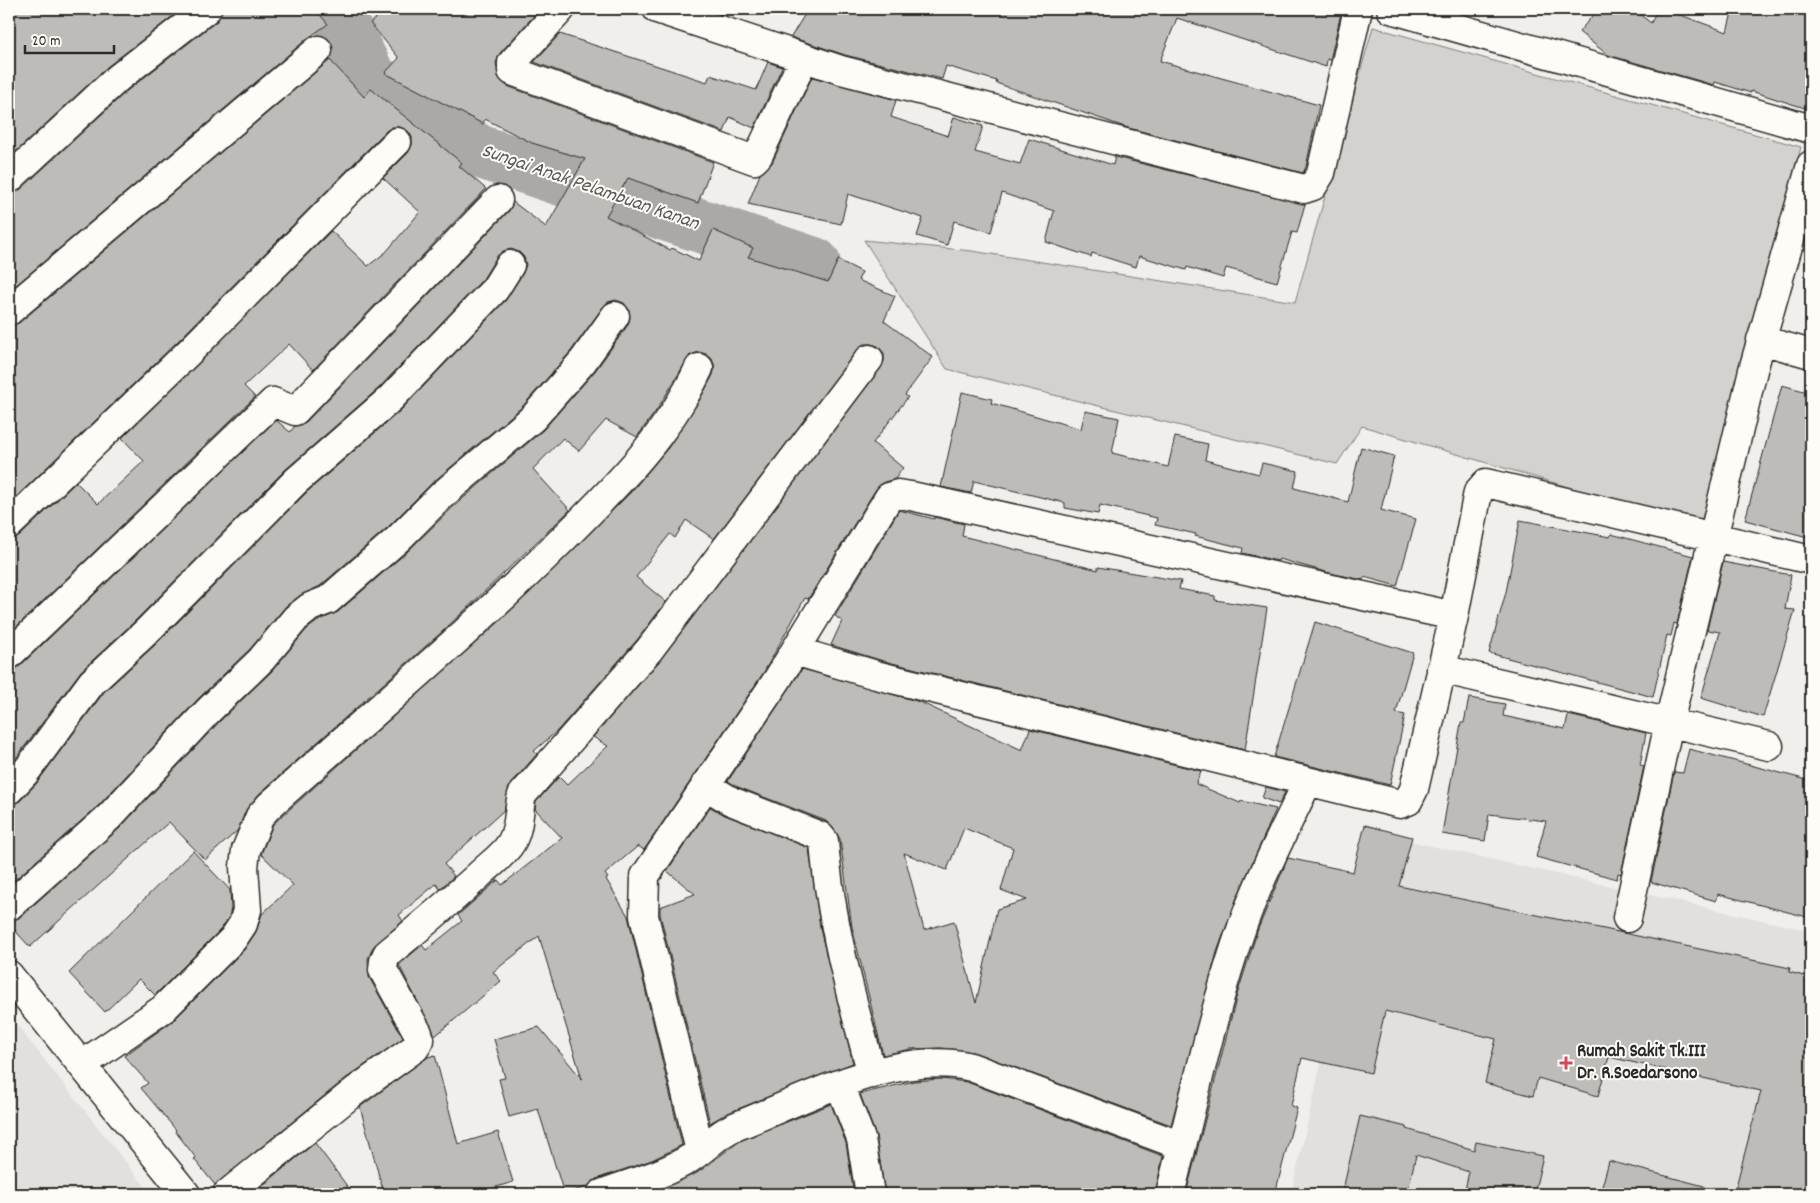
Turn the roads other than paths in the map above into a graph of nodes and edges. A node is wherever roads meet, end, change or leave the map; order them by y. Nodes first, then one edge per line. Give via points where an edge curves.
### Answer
1 (207, 9) edge
2 (561, 9) edge
3 (657, 9) edge
4 (1358, 9) edge
5 (1390, 9) edge
6 (318, 50) dead end
7 (804, 58) junction
8 (1811, 128) edge
9 (397, 142) dead end
10 (1811, 165) edge
11 (9, 179) edge
12 (498, 200) dead end
13 (510, 265) dead end
14 (9, 311) edge
15 (615, 316) dead end
16 (1761, 340) junction
17 (1811, 354) edge
18 (869, 359) dead end
19 (699, 368) dead end
20 (9, 525) edge
21 (1713, 537) junction
22 (1811, 560) edge
23 (1454, 616) junction
24 (795, 651) junction
25 (9, 655) edge
26 (1441, 669) junction
27 (1669, 723) junction
28 (1769, 746) dead end
29 (1307, 783) junction
30 (706, 785) junction
31 (9, 790) edge
32 (9, 906) edge
33 (1627, 918) dead end
34 (9, 975) edge
35 (83, 1064) junction
36 (872, 1074) junction
37 (840, 1085) junction
38 (1182, 1146) junction
39 (700, 1151) junction
40 (186, 1194) edge
41 (227, 1194) edge
42 (601, 1194) edge
43 (870, 1194) edge
44 (1170, 1194) edge

1 - 11 street via 118,78
2 - 7 street via 512,63 512,71 754,160
3 - 7 street
4 - 7 street via 1321,173 1314,186 1304,189
5 - 8 street
6 - 14 street
9 - 20 street via 189,352
10 - 16 street
12 - 25 street via 294,411 273,402
13 - 31 street via 495,289 390,399 296,481 92,682
15 - 32 street via 582,362 533,418 442,495 398,540 328,600 310,607 296,618 261,660 209,710 109,817
16 - 17 street
16 - 21 street
18 - 41 street via 649,650 522,794 518,827 511,844 434,916 387,954 383,970 418,1033 420,1040 415,1048 355,1091
19 - 35 street via 665,429 628,474 497,605 260,816 246,850 247,910 234,939 163,1009
21 - 22 street
21 - 23 street via 1486,483 1478,492
21 - 27 street
23 - 24 street via 898,494 889,497
23 - 26 street
24 - 29 street via 876,675
24 - 30 street
26 - 27 street
26 - 29 street via 1414,788 1408,801 1390,804
27 - 28 street
27 - 33 street
29 - 38 street via 1243,926 1212,1024
30 - 36 street via 725,798 820,836 824,841 831,908
30 - 39 street via 645,876 644,884 644,916
34 - 35 street
35 - 40 street
36 - 37 street
36 - 38 street via 929,1062 971,1067
37 - 39 street via 724,1132
37 - 43 street via 861,1139
38 - 44 street
39 - 42 street via 680,1163

